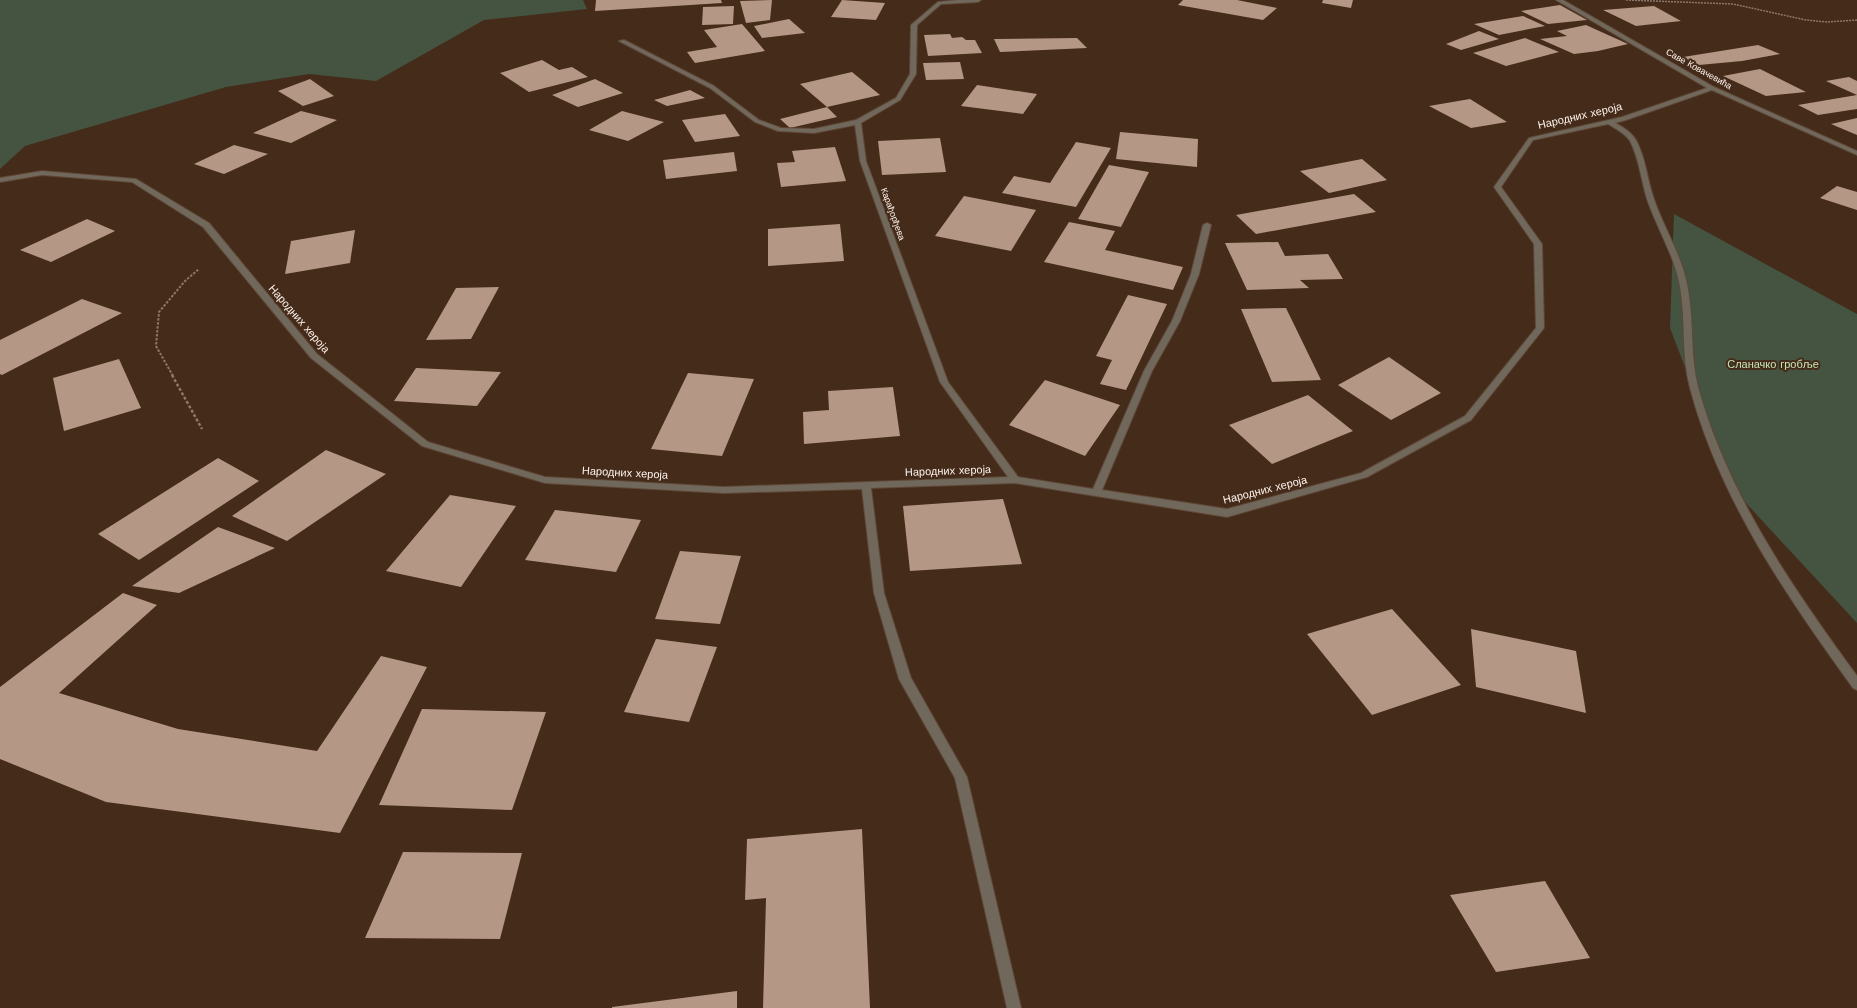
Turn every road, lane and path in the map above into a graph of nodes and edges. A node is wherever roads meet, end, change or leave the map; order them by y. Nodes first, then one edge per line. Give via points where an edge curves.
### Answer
1 (978, 0) edge
2 (1559, 0) edge
3 (1622, 0) edge
4 (1857, 20) edge
5 (622, 41) dead end
6 (1712, 88) junction
7 (858, 122) junction
8 (1608, 122) junction
9 (1857, 153) edge
10 (0, 180) edge
11 (1207, 225) dead end
12 (225, 248) junction
13 (202, 429) dead end
14 (1015, 480) junction
15 (866, 485) junction
16 (1096, 493) junction
17 (1857, 685) edge
18 (1014, 1008) edge

1 - 7 street via 940,3 914,25 913,74 898,99
2 - 6 street, Саве Ковачевића
3 - 4 path via 1734,4 1806,20
5 - 7 street via 712,87 757,121 780,130 814,131
6 - 8 street, Народних хероја
6 - 9 street, Саве Ковачевића
7 - 14 street, Карађорђева via 863,161 944,382
8 - 16 street, Народних хероја via 1531,139 1497,187 1538,244 1540,328 1468,418 1364,475 1227,513
8 - 17 street via 1633,141 1652,203 1673,250 1684,286 1687,344 1694,386 1709,434 1732,487 1764,548 1798,602
10 - 12 street, Народних хероја via 42,173 134,180 206,225
11 - 16 street via 1195,274 1176,321 1148,371
12 - 13 path via 185,281 159,312 156,346
12 - 15 street, Народних хероја via 314,356 424,444 545,480 724,490
14 - 15 street, Народних хероја
14 - 16 street, Народних хероја
15 - 18 street via 879,593 905,679 961,777

